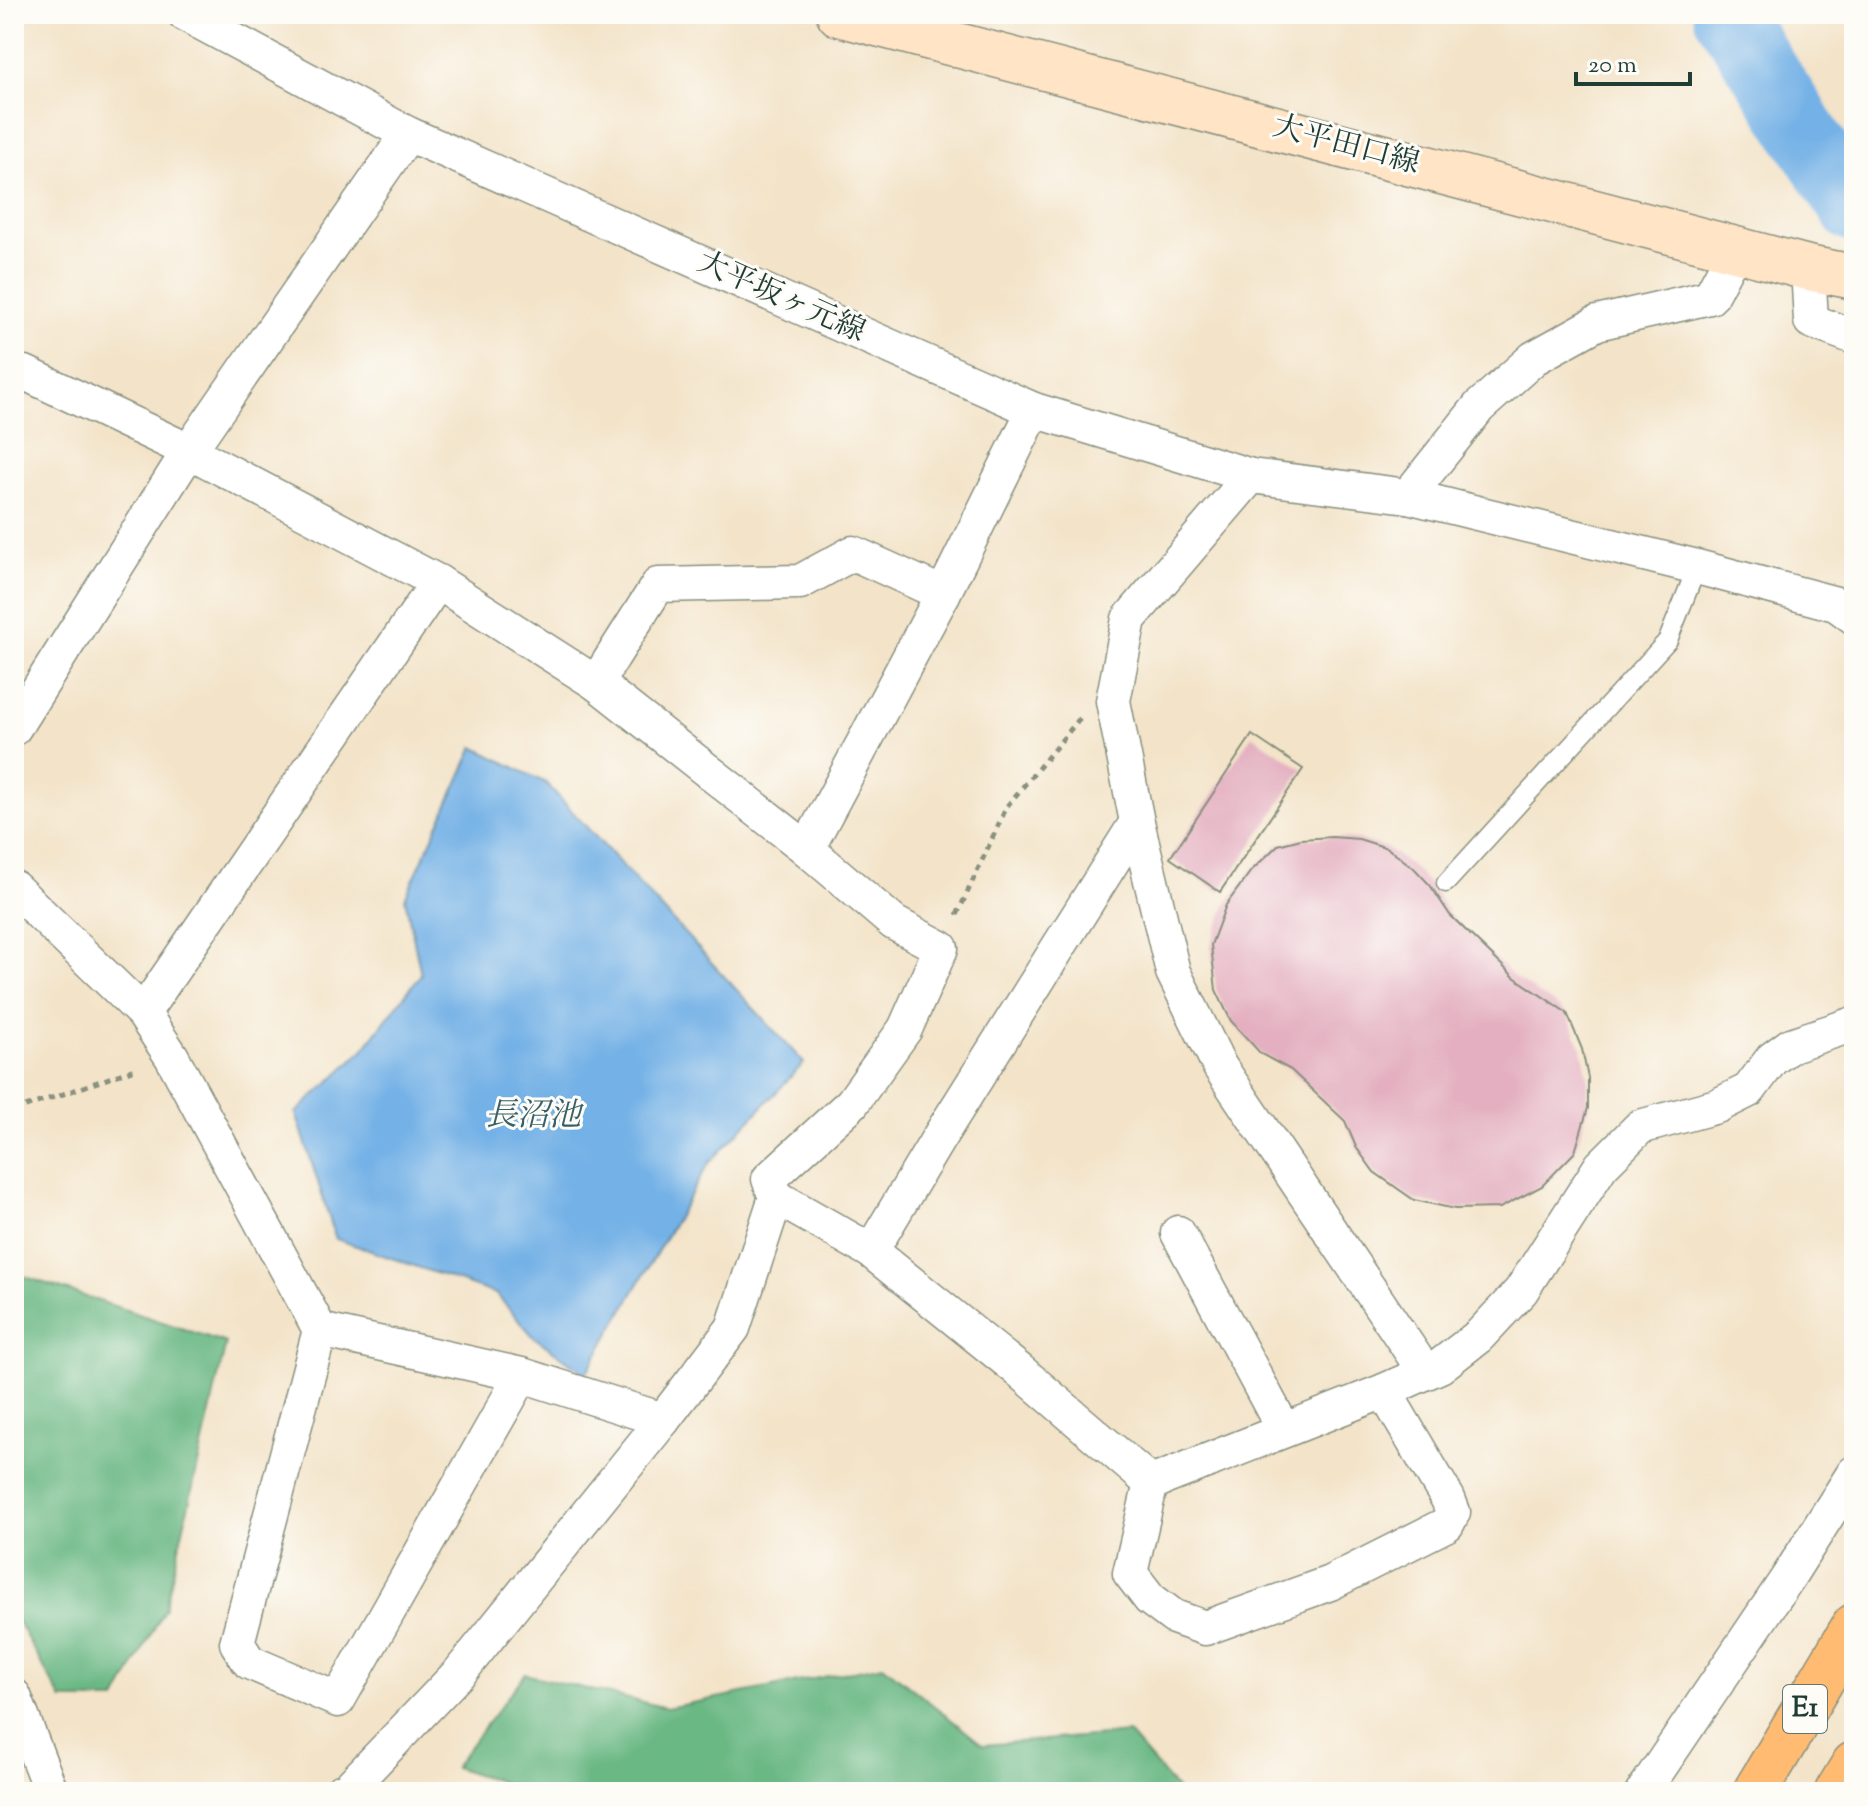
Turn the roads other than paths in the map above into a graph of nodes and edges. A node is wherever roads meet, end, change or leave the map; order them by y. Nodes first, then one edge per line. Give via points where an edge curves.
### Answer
1 (185, 14) edge
2 (839, 14) edge
3 (408, 134) junction
4 (1736, 248) junction
5 (1836, 273) edge
6 (1854, 337) edge
7 (14, 377) edge
8 (1034, 410) junction
9 (189, 451) junction
10 (1251, 476) junction
11 (1408, 496) junction
12 (1697, 567) junction
13 (438, 582) junction
14 (943, 594) junction
15 (1854, 617) edge
16 (596, 683) junction
17 (14, 728) edge
18 (1137, 822) junction
19 (807, 849) junction
20 (1446, 883) dead end
21 (14, 888) edge
22 (143, 1013) junction
23 (1854, 1024) edge
24 (776, 1197) junction
25 (1178, 1233) dead end
26 (871, 1251) junction
27 (320, 1330) junction
28 (1425, 1372) junction
29 (522, 1375) junction
30 (1384, 1391) junction
31 (663, 1420) junction
32 (1284, 1430) junction
33 (1854, 1473) edge
34 (1151, 1483) junction
35 (1854, 1626) edge
36 (14, 1696) edge
37 (1854, 1764) edge
38 (51, 1792) edge
39 (341, 1792) edge
40 (1643, 1792) edge
41 (1755, 1792) edge
42 (1837, 1792) edge

1 - 3 street, 大平坂ヶ元線
2 - 4 street, 大平田口線
3 - 8 street, 大平坂ヶ元線
3 - 9 street
4 - 5 street, 大平田口線
4 - 11 street via 1710,297 1597,323 1534,358 1479,407
5 - 6 street via 1811,321
7 - 9 street via 25,373
8 - 10 street, 大平坂ヶ元線
8 - 14 street
9 - 13 street
9 - 17 street
10 - 11 street, 大平坂ヶ元線
10 - 18 street via 1129,619 1113,701
11 - 12 street, 大平坂ヶ元線
12 - 15 street, 大平坂ヶ元線 via 1836,604
12 - 20 lane via 1668,640
13 - 16 street
13 - 22 street
14 - 16 street via 853,553 800,582 658,585
14 - 19 street
16 - 19 street
18 - 26 street
18 - 28 street via 1173,972 1220,1067
19 - 24 street via 894,923 941,948 905,1029 852,1103 769,1179
21 - 22 street
22 - 27 street
23 - 28 street via 1791,1045 1772,1059 1749,1090 1717,1106 1640,1127 1601,1166 1521,1291 1479,1336
24 - 26 street
24 - 31 street via 733,1328
25 - 32 street
26 - 34 street
27 - 29 street
27 - 29 street via 237,1643 249,1662 338,1700
28 - 30 street
29 - 31 street
30 - 32 street
30 - 34 street via 1453,1512 1447,1524 1330,1583 1205,1628 1174,1617 1150,1599 1130,1573
31 - 39 street via 460,1672
32 - 34 street
33 - 40 street
35 - 41 highway, E1
36 - 38 street
37 - 42 highway, E1

